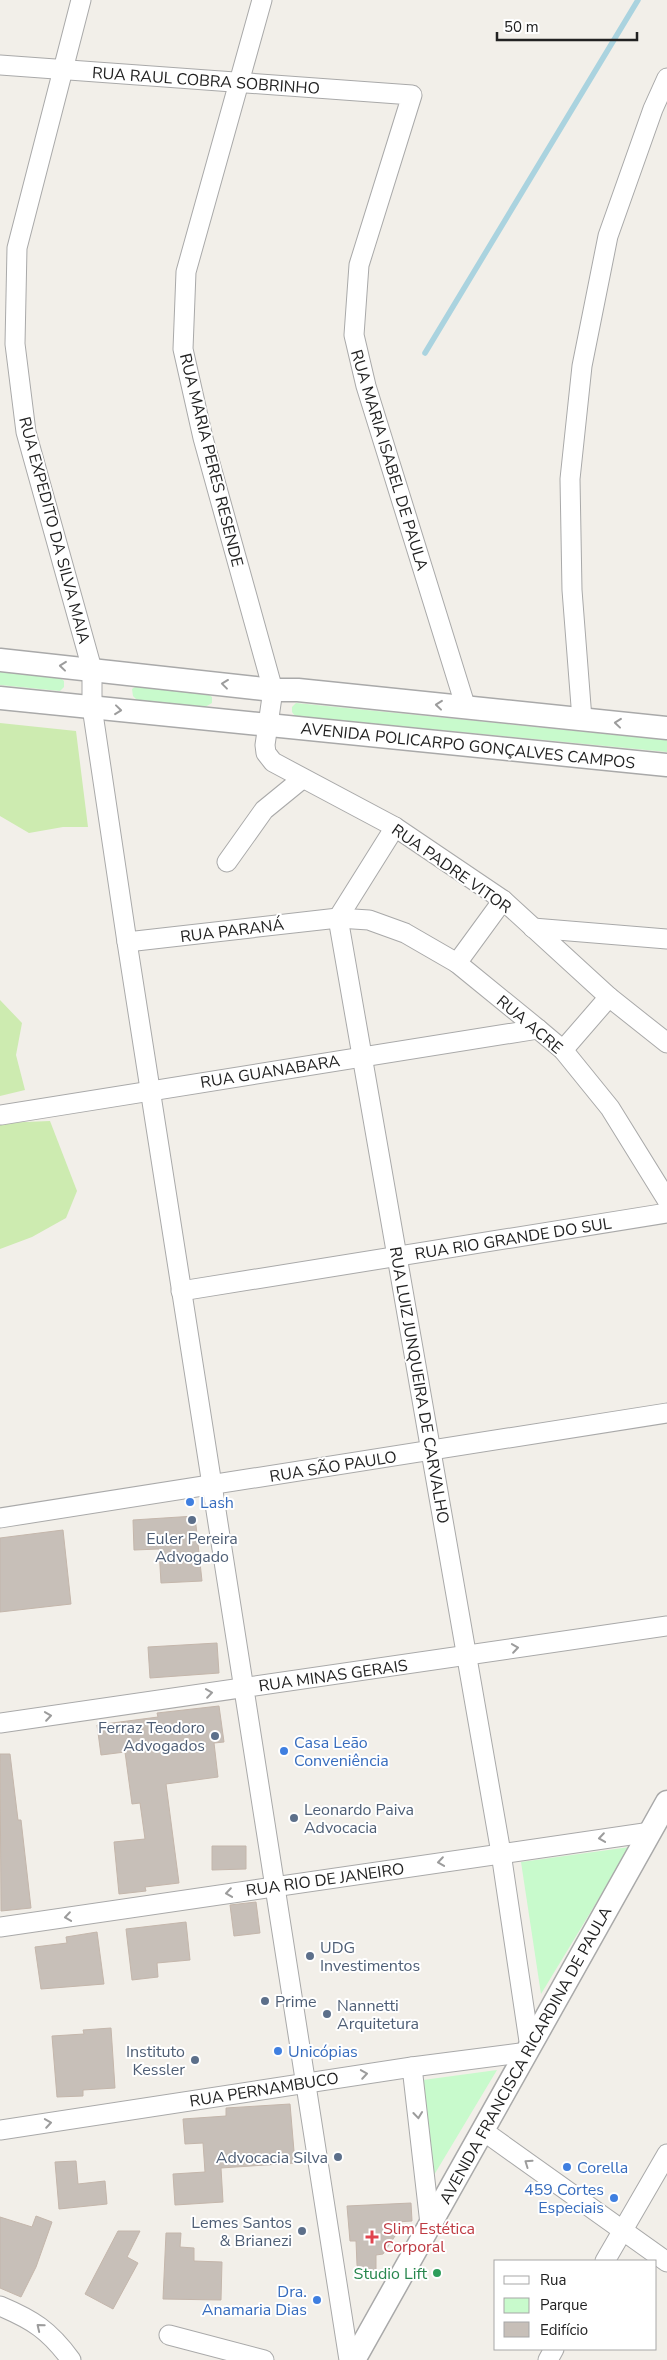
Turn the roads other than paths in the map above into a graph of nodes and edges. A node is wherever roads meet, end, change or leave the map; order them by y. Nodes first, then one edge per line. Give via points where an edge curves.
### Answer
1 (81, 0) edge
2 (262, 0) edge
3 (0, 65) edge
4 (63, 69) junction
5 (667, 78) edge
6 (239, 82) junction
7 (412, 94) joint
8 (660, 110) edge
9 (0, 660) edge
10 (92, 669) junction
11 (273, 690) junction
12 (0, 698) edge
13 (92, 707) junction
14 (466, 708) junction
15 (582, 719) junction
16 (268, 725) junction
17 (667, 728) edge
18 (667, 765) edge
19 (302, 779) junction
20 (395, 827) junction
21 (227, 862) dead end
22 (503, 900) junction
23 (338, 918) junction
24 (533, 928) junction
25 (667, 939) edge
26 (126, 942) junction
27 (457, 963) junction
28 (609, 996) junction
29 (538, 1029) junction
30 (667, 1043) edge
31 (563, 1050) junction
32 (362, 1056) junction
33 (150, 1090) junction
34 (1, 1115) dead end
35 (667, 1200) edge
36 (667, 1212) edge
37 (397, 1256) junction
38 (181, 1291) junction
39 (667, 1413) edge
40 (431, 1450) junction
41 (212, 1485) junction
42 (0, 1518) edge
43 (667, 1626) edge
44 (467, 1656) junction
45 (243, 1688) junction
46 (0, 1723) edge
47 (667, 1802) edge
48 (650, 1832) junction
49 (501, 1853) junction
50 (275, 1886) junction
51 (0, 1927) edge
52 (529, 2050) junction
53 (412, 2067) junction
54 (306, 2083) junction
55 (0, 2130) edge
56 (482, 2130) junction
57 (667, 2154) edge
58 (430, 2224) junction
59 (623, 2231) junction
60 (606, 2260) edge
61 (667, 2262) edge
62 (0, 2306) edge
63 (169, 2335) dead end
64 (70, 2360) edge
65 (264, 2360) edge
66 (349, 2360) edge
67 (354, 2360) edge

1 - 4 street, RUA EXPEDITO DA SILVA MAIA
2 - 6 street, RUA MARIA PERES RESENDE
3 - 4 street, RUA RAUL COBRA SOBRINHO
4 - 6 street, RUA RAUL COBRA SOBRINHO
4 - 10 street, RUA EXPEDITO DA SILVA MAIA via 17,248 15,344 26,432
5 - 8 street
6 - 7 street, RUA RAUL COBRA SOBRINHO
6 - 11 street, RUA MARIA PERES RESENDE via 186,272 183,349 203,438
7 - 14 street, RUA MARIA ISABEL DE PAULA via 359,265 354,335 366,386
8 - 15 street via 608,236 582,366 570,479 572,590
10 -> 9 street
11 -> 10 street
10 - 13 street, RUA EXPEDITO DA SILVA MAIA
14 -> 11 street
11 - 16 street
12 - 13 street, AVENIDA POLICARPO GONÇALVES CAMPOS
13 -> 16 street, AVENIDA POLICARPO GONÇALVES CAMPOS
13 - 26 street, RUA EXPEDITO DA SILVA MAIA
14 - 15 street
17 -> 15 street
16 - 18 street, AVENIDA POLICARPO GONÇALVES CAMPOS
16 - 19 street, RUA PADRE VITOR via 266,753 273,762
19 - 20 street, RUA PADRE VITOR
19 - 21 street via 264,810
20 - 22 street, RUA PADRE VITOR
20 - 23 street
22 - 24 street, RUA PADRE VITOR
22 - 27 street
23 - 26 street, RUA PARANÁ
23 - 27 street, RUA ACRE via 369,920 404,933
23 - 32 street, RUA LUIZ JUNQUEIRA DE CARVALHO
24 - 25 street
24 - 28 street, RUA PADRE VITOR
26 - 33 street, RUA EXPEDITO DA SILVA MAIA
27 - 29 street, RUA ACRE
28 - 30 street, RUA PADRE VITOR
28 - 31 street
29 - 31 street, RUA ACRE
29 - 32 street, RUA GUANABARA
31 - 35 street, RUA ACRE via 610,1108
32 - 33 street, RUA GUANABARA
32 - 37 street, RUA LUIZ JUNQUEIRA DE CARVALHO
33 - 34 street, RUA GUANABARA
33 - 38 street, RUA EXPEDITO DA SILVA MAIA
36 - 37 street, RUA RIO GRANDE DO SUL
37 - 38 street, RUA RIO GRANDE DO SUL
37 - 40 street, RUA LUIZ JUNQUEIRA DE CARVALHO
38 - 41 street, RUA EXPEDITO DA SILVA MAIA
39 - 40 street, RUA SÃO PAULO
40 - 41 street, RUA SÃO PAULO
40 - 44 street, RUA LUIZ JUNQUEIRA DE CARVALHO
41 - 42 street, RUA SÃO PAULO
41 - 45 street, RUA EXPEDITO DA SILVA MAIA
44 -> 43 street, RUA MINAS GERAIS
44 - 45 street, RUA MINAS GERAIS
44 - 49 street, RUA LUIZ JUNQUEIRA DE CARVALHO
46 -> 45 street, RUA MINAS GERAIS
45 - 50 street, RUA EXPEDITO DA SILVA MAIA
47 - 48 street, AVENIDA FRANCISCA RICARDINA DE PAULA
48 -> 49 street, RUA RIO DE JANEIRO
48 - 52 street, AVENIDA FRANCISCA RICARDINA DE PAULA
49 -> 50 street, RUA RIO DE JANEIRO
49 - 52 street, RUA LUIZ JUNQUEIRA DE CARVALHO
50 -> 51 street, RUA RIO DE JANEIRO
50 - 54 street, RUA EXPEDITO DA SILVA MAIA
52 - 53 street, RUA PERNAMBUCO
52 - 56 street, AVENIDA FRANCISCA RICARDINA DE PAULA
54 -> 53 street, RUA PERNAMBUCO
53 -> 58 street
55 -> 54 street, RUA PERNAMBUCO
54 - 66 street, RUA EXPEDITO DA SILVA MAIA
56 - 58 street, AVENIDA FRANCISCA RICARDINA DE PAULA
59 -> 56 street
57 - 59 street
58 - 67 street, AVENIDA FRANCISCA RICARDINA DE PAULA
59 - 60 street
59 - 61 street
64 -> 62 street via 56,2340 28,2318
63 - 65 street

